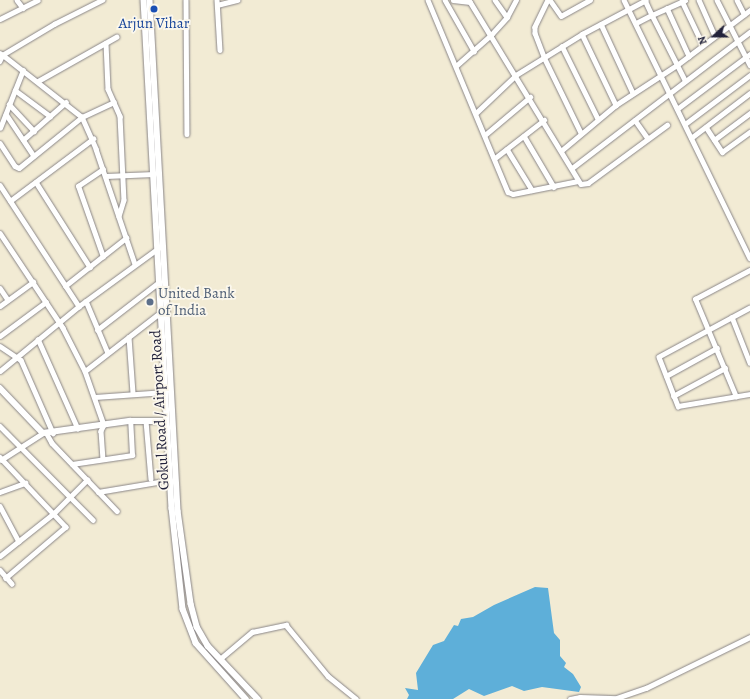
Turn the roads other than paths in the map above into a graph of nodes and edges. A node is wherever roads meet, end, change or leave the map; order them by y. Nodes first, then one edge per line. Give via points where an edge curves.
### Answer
1 (17, 0) edge
2 (38, 0) edge
3 (102, 0) edge
4 (144, 0) edge
5 (150, 0) edge
6 (186, 0) edge
7 (237, 0) edge
8 (428, 0) edge
9 (445, 0) edge
10 (453, 0) edge
11 (495, 0) edge
12 (516, 0) edge
13 (549, 0) edge
14 (590, 0) edge
15 (624, 0) edge
16 (646, 0) edge
17 (698, 0) edge
18 (717, 0) edge
19 (737, 0) edge
20 (469, 1) edge
21 (684, 1) edge
22 (217, 3) edge
23 (23, 8) junction
24 (667, 8) junction
25 (628, 9) junction
26 (750, 10) edge
27 (744, 14) junction
28 (652, 15) junction
29 (507, 17) junction
30 (0, 19) edge
31 (636, 23) junction
32 (601, 24) junction
33 (730, 25) junction
34 (750, 32) edge
35 (582, 34) junction
36 (491, 35) junction
37 (715, 36) junction
38 (116, 37) dead end
39 (738, 41) junction
40 (106, 42) junction
41 (703, 45) junction
42 (562, 46) junction
43 (220, 50) dead end
44 (474, 51) junction
45 (2, 54) edge
46 (689, 56) junction
47 (748, 56) edge
48 (544, 57) junction
49 (0, 61) edge
50 (678, 65) junction
51 (456, 66) junction
52 (750, 66) edge
53 (23, 70) junction
54 (660, 74) junction
55 (516, 75) junction
56 (750, 75) edge
57 (685, 80) junction
58 (38, 81) junction
59 (15, 90) junction
60 (633, 93) junction
61 (670, 93) junction
62 (750, 93) edge
63 (530, 97) junction
64 (66, 102) junction
65 (114, 102) junction
66 (9, 104) junction
67 (616, 105) junction
68 (677, 108) junction
69 (476, 113) junction
70 (750, 113) edge
71 (6, 114) junction
72 (50, 116) junction
73 (82, 117) junction
74 (598, 119) junction
75 (544, 120) junction
76 (635, 120) junction
77 (684, 124) junction
78 (667, 125) dead end
79 (706, 127) junction
80 (0, 128) edge
81 (34, 131) junction
82 (750, 132) edge
83 (581, 133) junction
84 (187, 134) dead end
85 (485, 135) junction
86 (524, 136) junction
87 (647, 137) junction
88 (691, 138) junction
89 (93, 139) junction
90 (23, 140) junction
91 (714, 140) junction
92 (0, 144) edge
93 (507, 149) junction
94 (561, 151) junction
95 (34, 156) junction
96 (495, 158) junction
97 (572, 168) junction
98 (103, 169) junction
99 (154, 174) junction
100 (124, 175) junction
101 (106, 176) junction
102 (578, 181) junction
103 (36, 182) junction
104 (0, 185) edge
105 (554, 187) junction
106 (532, 190) junction
107 (10, 201) junction
108 (119, 216) junction
109 (0, 233) edge
110 (126, 238) junction
111 (161, 247) junction
112 (103, 256) junction
113 (750, 258) edge
114 (135, 264) junction
115 (90, 267) junction
116 (750, 270) edge
117 (33, 282) junction
118 (159, 282) junction
119 (65, 286) junction
120 (0, 288) edge
121 (8, 300) junction
122 (86, 301) junction
123 (46, 302) junction
124 (0, 306) edge
125 (79, 306) junction
126 (750, 308) edge
127 (161, 312) junction
128 (732, 317) junction
129 (60, 322) junction
130 (709, 329) junction
131 (97, 330) junction
132 (0, 336) edge
133 (129, 337) junction
134 (38, 339) junction
135 (0, 346) edge
136 (717, 348) junction
137 (108, 353) junction
138 (17, 356) junction
139 (750, 363) edge
140 (725, 368) junction
141 (0, 371) edge
142 (85, 371) junction
143 (666, 376) junction
144 (0, 388) edge
145 (165, 392) junction
146 (133, 393) junction
147 (750, 394) edge
148 (673, 396) junction
149 (736, 396) junction
150 (95, 397) junction
151 (130, 421) junction
152 (146, 421) junction
153 (166, 421) junction
154 (104, 425) junction
155 (0, 426) edge
156 (78, 428) junction
157 (48, 433) junction
158 (22, 449) junction
159 (1, 459) edge
160 (103, 460) junction
161 (72, 464) junction
162 (151, 479) dead end
163 (87, 480) junction
164 (170, 480) junction
165 (25, 483) junction
166 (0, 492) edge
167 (98, 492) junction
168 (69, 498) junction
169 (0, 506) edge
170 (117, 511) dead end
171 (54, 513) junction
172 (93, 520) dead end
173 (19, 541) junction
174 (0, 556) edge
175 (0, 570) edge
176 (6, 578) junction
177 (12, 584) dead end
178 (195, 619) junction
179 (187, 623) junction
180 (197, 627) junction
181 (189, 630) junction
182 (750, 637) edge
183 (220, 659) junction
184 (618, 698) edge
185 (246, 699) edge
186 (258, 699) edge
187 (356, 699) edge
188 (570, 699) edge

1 - 23 street
2 - 23 street
3 - 45 street
4 - 99 main road
5 - 111 main road, Gokul Road / Airport Road
6 - 84 street
7 - 22 street
8 - 51 street
9 - 44 street
10 - 20 street
11 - 29 street
12 - 29 street
13 - 14 street via 561,16
13 - 48 street via 535,30
15 - 25 street
16 - 25 street
16 - 28 street
17 - 37 street
18 - 33 street
19 - 27 street
20 - 36 street
21 - 24 street
21 - 41 street
22 - 43 street
23 - 30 street
24 - 28 street
24 - 46 street
25 - 31 street
25 - 32 street
26 - 27 street
27 - 33 street
28 - 31 street
28 - 50 street
29 - 36 street
31 - 54 street
32 - 35 street
32 - 60 street
33 - 37 street
33 - 39 street
34 - 39 street
35 - 42 street
35 - 67 street
36 - 44 street
36 - 55 street
37 - 41 street
38 - 40 street
39 - 47 street
39 - 57 street
40 - 58 street
40 - 65 street via 108,89
41 - 46 street
42 - 48 street
42 - 74 street
44 - 51 street
45 - 49 street
45 - 53 street
46 - 50 street
47 - 52 street
47 - 68 street
48 - 55 street
48 - 83 street
50 - 54 street
50 - 57 street
51 - 69 street
53 - 58 street
53 - 59 street
54 - 60 street
54 - 61 street
55 - 63 street
55 - 69 street
56 - 77 street
57 - 61 street
58 - 64 street
59 - 66 street
59 - 72 street
60 - 67 street
61 - 68 street
61 - 76 street
62 - 79 street
63 - 75 street
63 - 85 street
64 - 72 street
64 - 73 street
65 - 73 street
65 - 100 street via 120,116
66 - 71 street
66 - 81 street
67 - 74 street
68 - 77 street
69 - 85 street
70 - 91 street
71 - 80 street
71 - 90 street
72 - 81 street
73 - 89 street
73 - 95 street
74 - 83 street
75 - 86 street
75 - 94 street
76 - 87 street
76 - 97 street
77 - 88 street
78 - 87 street
79 - 88 street
79 - 91 street
81 - 90 street
82 - 91 street via 724,152
83 - 94 street
85 - 96 street
86 - 93 street
86 - 105 street
87 - 102 street via 588,183
88 - 113 street
89 - 98 street
89 - 103 street
90 - 95 street
92 - 95 street via 17,168
93 - 96 street
93 - 106 street
94 - 97 street
96 - 106 street via 510,194
97 - 102 street
98 - 101 street
98 - 112 street via 78,186
99 - 100 street
99 - 111 main road
100 - 101 street
100 - 108 street via 124,200
101 - 108 street
102 - 105 street
103 - 107 street
103 - 115 street
104 - 107 street
105 - 106 street
107 - 119 street
108 - 110 street
109 - 117 street
110 - 112 street
110 - 114 street
111 - 114 street
111 - 118 main road
111 - 178 main road, Gokul Road / Airport Road via 178,511
112 - 115 street
114 - 122 street
115 - 119 street
116 - 130 street via 695,299
117 - 121 street
117 - 123 street
118 - 127 main road
118 - 131 street
119 - 125 street
120 - 121 street
121 - 124 street
122 - 125 street
122 - 131 street
123 - 129 street
123 - 132 street
125 - 129 street
126 - 128 street
127 - 133 street
127 - 145 main road
128 - 130 street
128 - 139 street
129 - 134 street
129 - 142 street
130 - 136 street
130 - 143 street via 660,356
131 - 137 street
133 - 137 street
133 - 146 street
134 - 138 street
134 - 156 street
135 - 138 street
136 - 140 street
136 - 143 street
137 - 142 street
138 - 141 street
138 - 157 street via 23,363
140 - 148 street
140 - 149 street
142 - 150 street
143 - 148 street
144 - 157 main road
145 - 146 street
145 - 153 main road
146 - 150 street
147 - 149 street
148 - 149 street via 678,406
150 - 154 street
151 - 152 main road
151 - 154 main road
151 - 160 street via 132,455
152 - 153 main road
152 - 162 street
153 - 164 main road
154 - 156 main road
154 - 160 street via 101,431
155 - 158 street
156 - 157 main road
157 - 158 street
157 - 161 street via 52,443
158 - 159 street
158 - 168 street
159 - 165 street
160 - 161 street
161 - 163 street
163 - 167 street
163 - 168 street
164 - 167 street
164 - 179 main road
165 - 166 street
165 - 171 street
167 - 170 street
168 - 171 street
168 - 172 street
169 - 173 street
171 - 173 street
171 - 176 street via 65,524 65,529
173 - 174 street
175 - 176 street
176 - 177 street
178 - 179 main road
178 - 180 main road, Gokul Road / Airport Road
179 - 181 main road
180 - 181 main road
180 - 183 main road, Gokul Road / Airport Road
181 - 185 main road via 204,654
182 - 184 street via 646,688
183 - 186 main road, Gokul Road / Airport Road
183 - 187 street via 252,632 286,625 328,676
184 - 188 street via 580,696

